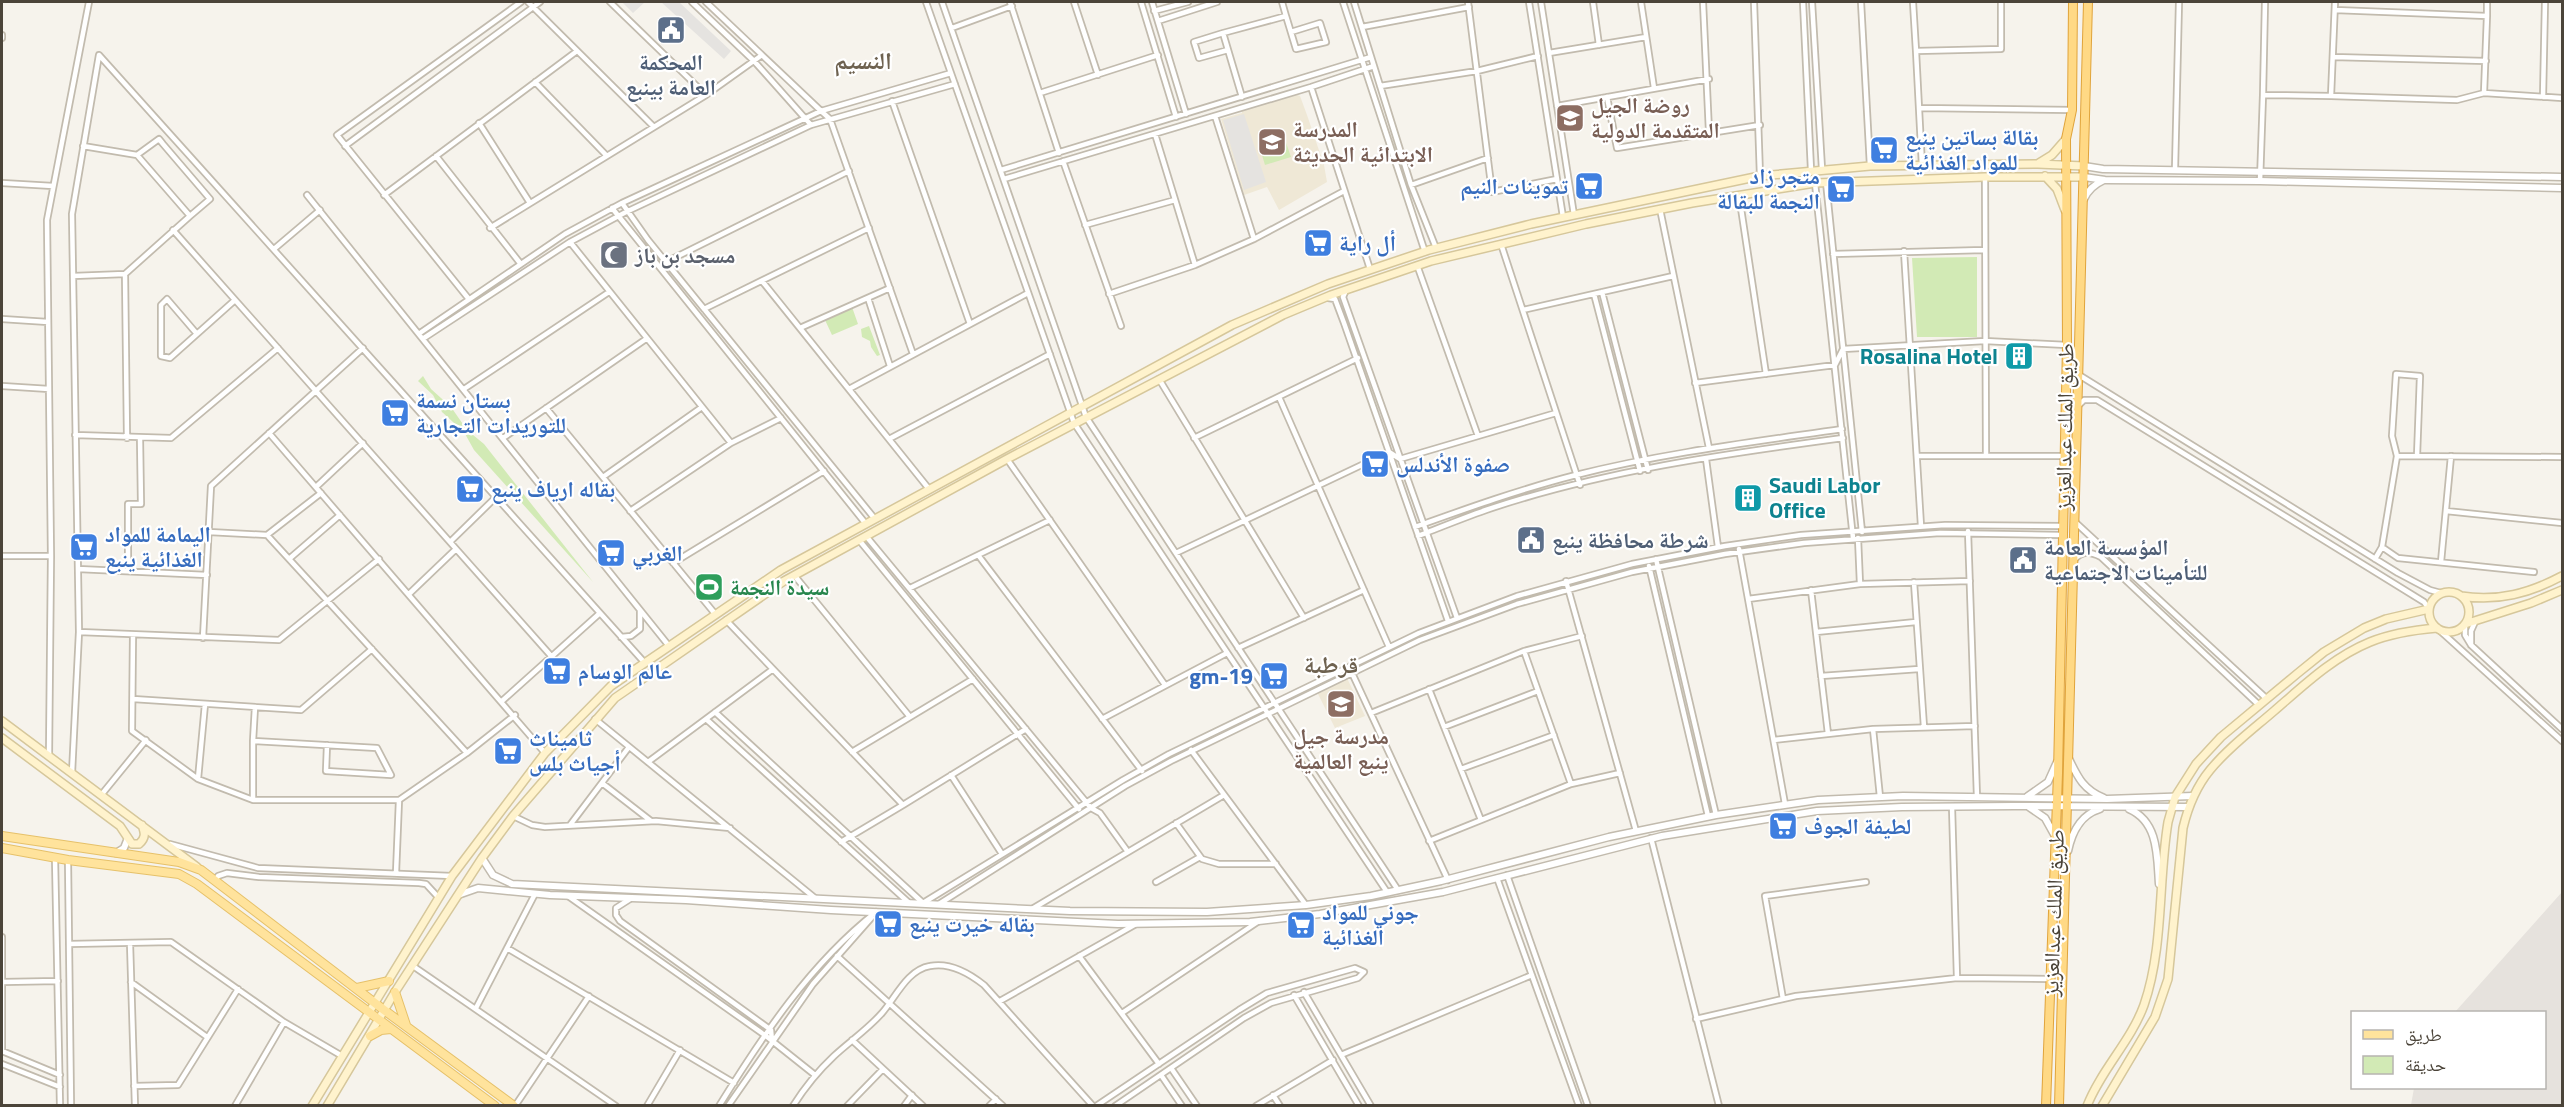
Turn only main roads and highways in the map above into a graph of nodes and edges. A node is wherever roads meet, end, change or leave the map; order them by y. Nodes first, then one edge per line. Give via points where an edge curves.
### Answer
1 (2073, 2) edge
2 (2088, 2) edge
3 (2066, 139) junction
4 (2038, 164) junction
5 (2066, 165) junction
6 (2084, 166) junction
7 (2045, 176) junction
8 (2066, 176) junction
9 (2084, 177) junction
10 (2066, 211) junction
11 (2562, 576) edge
12 (2562, 590) edge
13 (2461, 596) junction
14 (2429, 609) junction
15 (2465, 624) junction
16 (2437, 628) junction
17 (2, 721) edge
18 (2, 738) edge
19 (141, 824) junction
20 (2, 836) edge
21 (2, 848) edge
22 (201, 870) junction
23 (389, 981) junction
24 (357, 988) junction
25 (395, 992) junction
26 (375, 1002) junction
27 (384, 1010) junction
28 (368, 1012) junction
29 (379, 1020) junction
30 (406, 1027) junction
31 (391, 1029) junction
32 (370, 1036) junction
33 (312, 1106) edge
34 (327, 1106) edge
35 (495, 1106) edge
36 (514, 1106) edge
37 (2046, 1106) edge
38 (2059, 1106) edge
39 (2087, 1106) edge
40 (2102, 1106) edge

1 - 3 highway, طريق الملك عبدالعزيز via 2072,110
2 - 6 highway, طريق الملك عبدالعزيز
3 - 4 main road
3 - 5 highway, طريق الملك عبدالعزيز
4 - 5 main road
4 - 23 main road via 1870,166 1760,176 1436,248 1328,284 1232,326 781,570 610,686 545,753 452,876
5 - 6 main road
5 - 8 highway, طريق الملك عبدالعزيز
6 - 9 highway, طريق الملك عبدالعزيز
7 - 8 main road
7 - 10 main road via 2061,196
7 - 25 main road via 1826,182 1660,209 1417,265 1326,297 1236,338 794,575 631,686 595,719 513,816 455,897
8 - 9 main road
8 - 10 highway, طريق الملك عبدالعزيز
9 - 38 highway, طريق الملك عبدالعزيز
10 - 37 highway, طريق الملك عبدالعزيز via 2058,758
11 - 13 main road via 2519,594
12 - 15 main road
13 - 14 main road via 2448,591 2441,593
13 - 15 main road via 2469,612
14 - 16 main road via 2430,620
14 - 39 main road via 2386,619 2324,652 2207,750 2185,778 2171,807 2153,973 2143,1006
15 - 16 main road via 2448,632
16 - 40 main road via 2405,631 2368,642 2331,664 2208,772 2188,807 2178,856 2168,979 2155,1017
17 - 19 main road
18 - 19 main road via 120,826 136,845 145,835
19 - 22 main road
20 - 22 main road via 178,862
21 - 28 main road via 179,874
22 - 24 main road
23 - 24 main road
23 - 26 main road
24 - 26 main road
25 - 27 main road
25 - 30 main road
26 - 27 main road
26 - 28 main road
27 - 29 main road
27 - 30 main road
28 - 29 main road
28 - 33 main road
29 - 31 main road
29 - 32 main road
30 - 36 main road
31 - 32 main road
31 - 35 main road
32 - 34 main road

